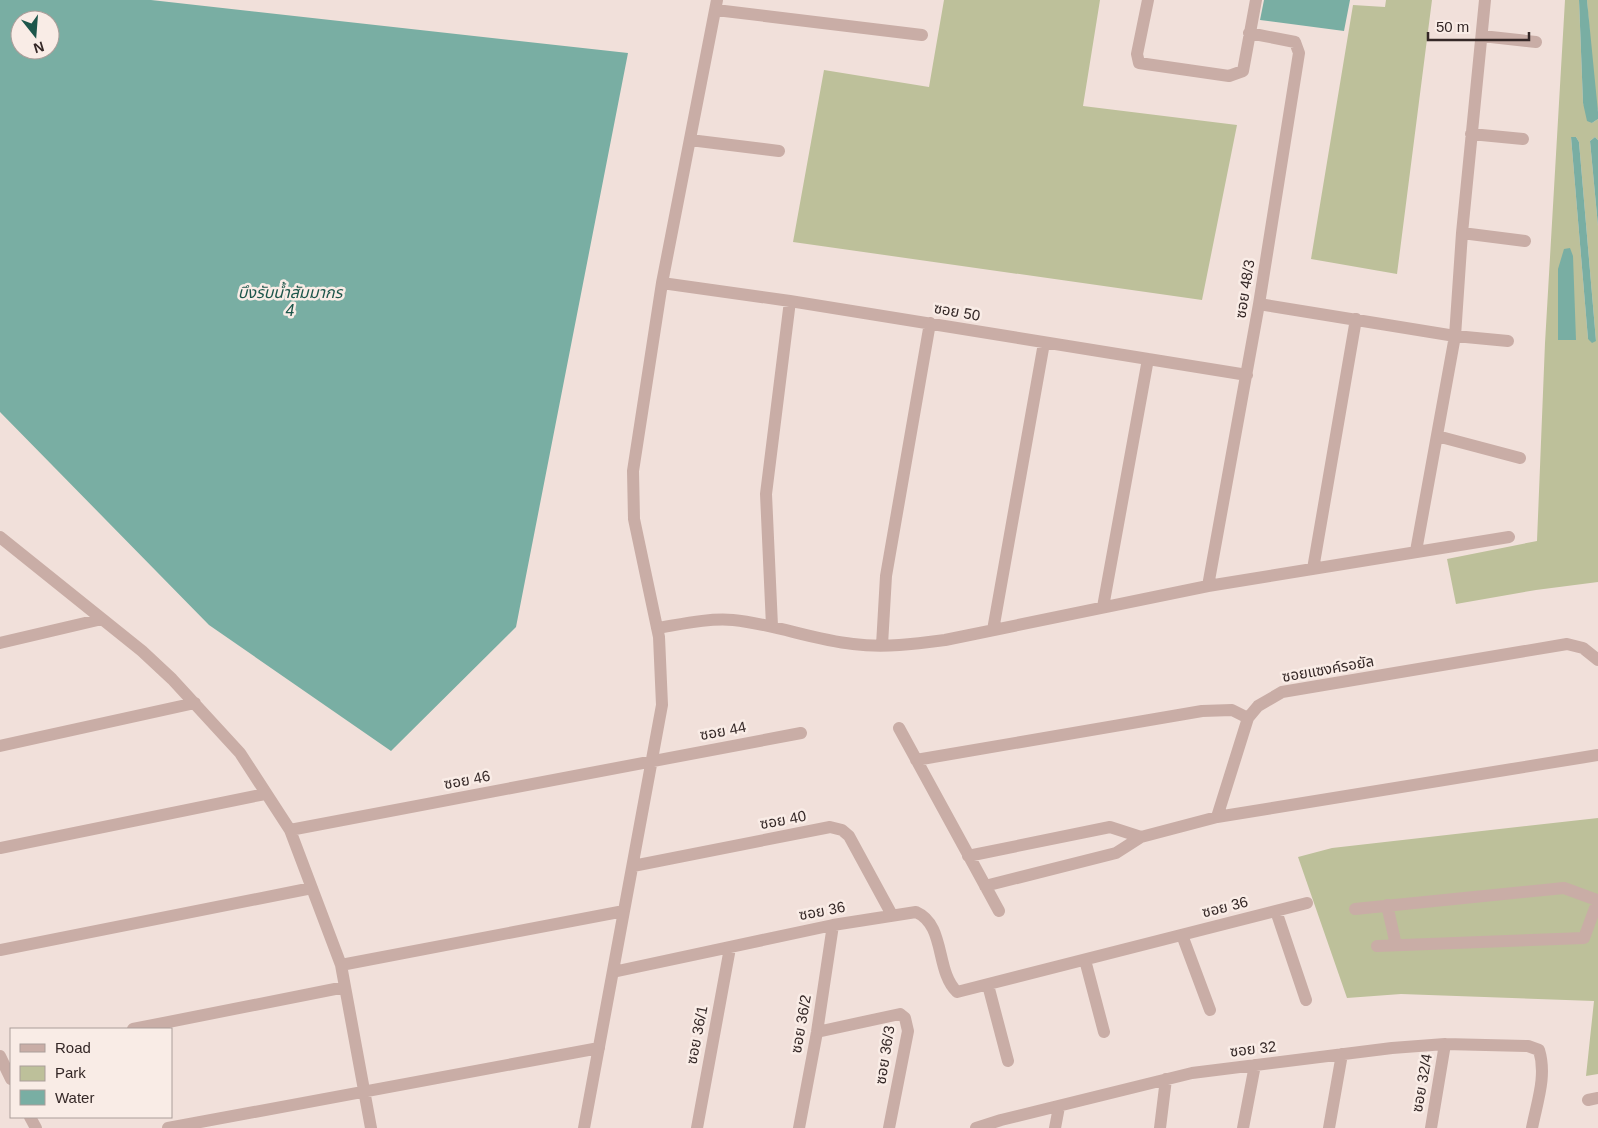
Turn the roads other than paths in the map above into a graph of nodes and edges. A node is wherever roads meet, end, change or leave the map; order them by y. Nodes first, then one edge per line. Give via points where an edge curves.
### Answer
1 (1148, 0) edge
2 (1256, 0) edge
3 (1485, 0) edge
4 (716, 5) edge
5 (1249, 33) junction
6 (922, 35) dead end
7 (1482, 36) junction
8 (1536, 42) dead end
9 (1471, 134) junction
10 (1523, 139) dead end
11 (690, 140) junction
12 (779, 152) dead end
13 (1462, 233) junction
14 (1526, 240) dead end
15 (662, 283) junction
16 (790, 301) junction
17 (1259, 304) junction
18 (1356, 319) junction
19 (930, 323) junction
20 (1455, 336) junction
21 (1508, 341) dead end
22 (1044, 343) junction
23 (1148, 359) junction
24 (1247, 375) junction
25 (1437, 436) junction
26 (1520, 458) dead end
27 (1509, 537) dead end
28 (1, 539) edge
29 (1416, 551) junction
30 (1313, 569) junction
31 (1208, 586) junction
32 (1103, 607) junction
33 (102, 619) junction
34 (772, 626) junction
35 (657, 628) junction
36 (993, 630) junction
37 (0, 643) edge
38 (882, 645) junction
39 (1597, 654) edge
40 (195, 703) junction
41 (1248, 718) junction
42 (898, 728) dead end
43 (801, 732) dead end
44 (0, 746) edge
45 (1598, 755) edge
46 (916, 760) junction
47 (650, 761) junction
48 (265, 794) junction
49 (1217, 817) junction
50 (290, 830) junction
51 (1141, 837) junction
52 (0, 848) edge
53 (968, 856) junction
54 (632, 866) junction
55 (985, 886) junction
56 (312, 888) junction
57 (1597, 900) edge
58 (1306, 903) dead end
59 (1387, 906) junction
60 (1355, 908) dead end
61 (624, 911) junction
62 (999, 911) dead end
63 (1276, 911) junction
64 (892, 915) junction
65 (834, 925) junction
66 (1182, 935) junction
67 (1396, 945) junction
68 (1377, 946) dead end
69 (730, 948) junction
70 (0, 950) edge
71 (1085, 960) junction
72 (342, 965) junction
73 (613, 972) junction
74 (988, 985) junction
75 (345, 987) junction
76 (1306, 1000) dead end
77 (1210, 1010) dead end
78 (138, 1028) edge
79 (817, 1032) junction
80 (1104, 1032) dead end
81 (1445, 1044) junction
82 (599, 1048) junction
83 (1342, 1054) junction
84 (0, 1056) edge
85 (1008, 1060) dead end
86 (1255, 1065) junction
87 (10, 1077) edge
88 (1166, 1079) junction
89 (364, 1093) junction
90 (1058, 1107) junction
91 (168, 1128) edge
92 (371, 1128) edge
93 (584, 1128) edge
94 (697, 1128) edge
95 (799, 1128) edge
96 (889, 1128) edge
97 (976, 1128) edge
98 (1055, 1128) edge
99 (1160, 1128) edge
100 (1243, 1128) edge
101 (1329, 1128) edge
102 (1431, 1128) edge
103 (1532, 1128) edge

1 - 5 street via 1137,54 1142,65 1229,76 1242,71
2 - 5 street
3 - 7 street
4 - 6 street
4 - 11 street
5 - 17 street, ซอย 48/3 via 1296,42 1299,53
7 - 8 street
7 - 9 street
9 - 10 street
9 - 13 street
11 - 12 street
11 - 15 street
13 - 14 street
13 - 20 street
15 - 16 street, ซอย 50
15 - 35 street via 632,492 634,519
16 - 19 street, ซอย 50
16 - 34 street via 766,494
17 - 18 street
17 - 24 street, ซอย 48/3
18 - 20 street
18 - 30 street
19 - 22 street, ซอย 50
19 - 38 street via 886,576
20 - 21 street
20 - 25 street
22 - 23 street, ซอย 50
22 - 36 street
23 - 24 street, ซอย 50
23 - 32 street
24 - 31 street, ซอย 48/3
25 - 26 street
25 - 29 street
27 - 29 street
28 - 33 street
29 - 30 street
30 - 31 street
31 - 32 street
32 - 36 street
33 - 37 street
33 - 40 street via 142,651
34 - 35 street via 712,620
34 - 38 street via 853,644
35 - 47 street via 662,705
36 - 38 street via 938,641
39 - 41 street, ซอยแซงค์รอยัล via 1567,644 1282,692 1258,706
40 - 44 street
40 - 48 street via 240,753
41 - 46 street via 1232,710 1202,711
41 - 49 street, ซอยแซงค์รอยัล
42 - 46 street
43 - 47 street, ซอย 44
45 - 49 street
46 - 53 street
47 - 50 street, ซอย 46
47 - 54 street
48 - 50 street
48 - 52 street
49 - 51 street
50 - 56 street
51 - 53 street via 1110,827
51 - 55 street via 1116,852
53 - 55 street
54 - 61 street
54 - 64 street, ซอย 40 via 830,827 849,836
55 - 62 street
56 - 70 street
56 - 72 street
57 - 59 street via 1564,888
57 - 67 street via 1584,938
58 - 63 street, ซอย 36
59 - 60 street
59 - 67 street
61 - 72 street
61 - 73 street
63 - 66 street, ซอย 36
63 - 76 street
64 - 65 street, ซอย 36
64 - 74 street, ซอย 36 via 916,912 925,916 931,924 948,979 957,992
65 - 69 street, ซอย 36
65 - 79 street, ซอย 36/2
66 - 71 street, ซอย 36
66 - 77 street
67 - 68 street
69 - 73 street, ซอย 36
69 - 94 street, ซอย 36/1
71 - 74 street, ซอย 36
71 - 80 street
72 - 75 street
73 - 82 street
74 - 85 street
75 - 78 street
75 - 89 street
79 - 95 street, ซอย 36/2
79 - 96 street, ซอย 36/3 via 900,1014 905,1018 908,1030
81 - 83 street, ซอย 32
81 - 102 street, ซอย 32/4
81 - 103 street, ซอย 32 via 1528,1046 1539,1050 1543,1074
82 - 89 street
82 - 93 street
83 - 86 street, ซอย 32
83 - 101 street
84 - 87 street
86 - 88 street, ซอย 32
86 - 100 street
88 - 90 street, ซอย 32
88 - 99 street
89 - 91 street
89 - 92 street
90 - 97 street, ซอย 32
90 - 98 street

